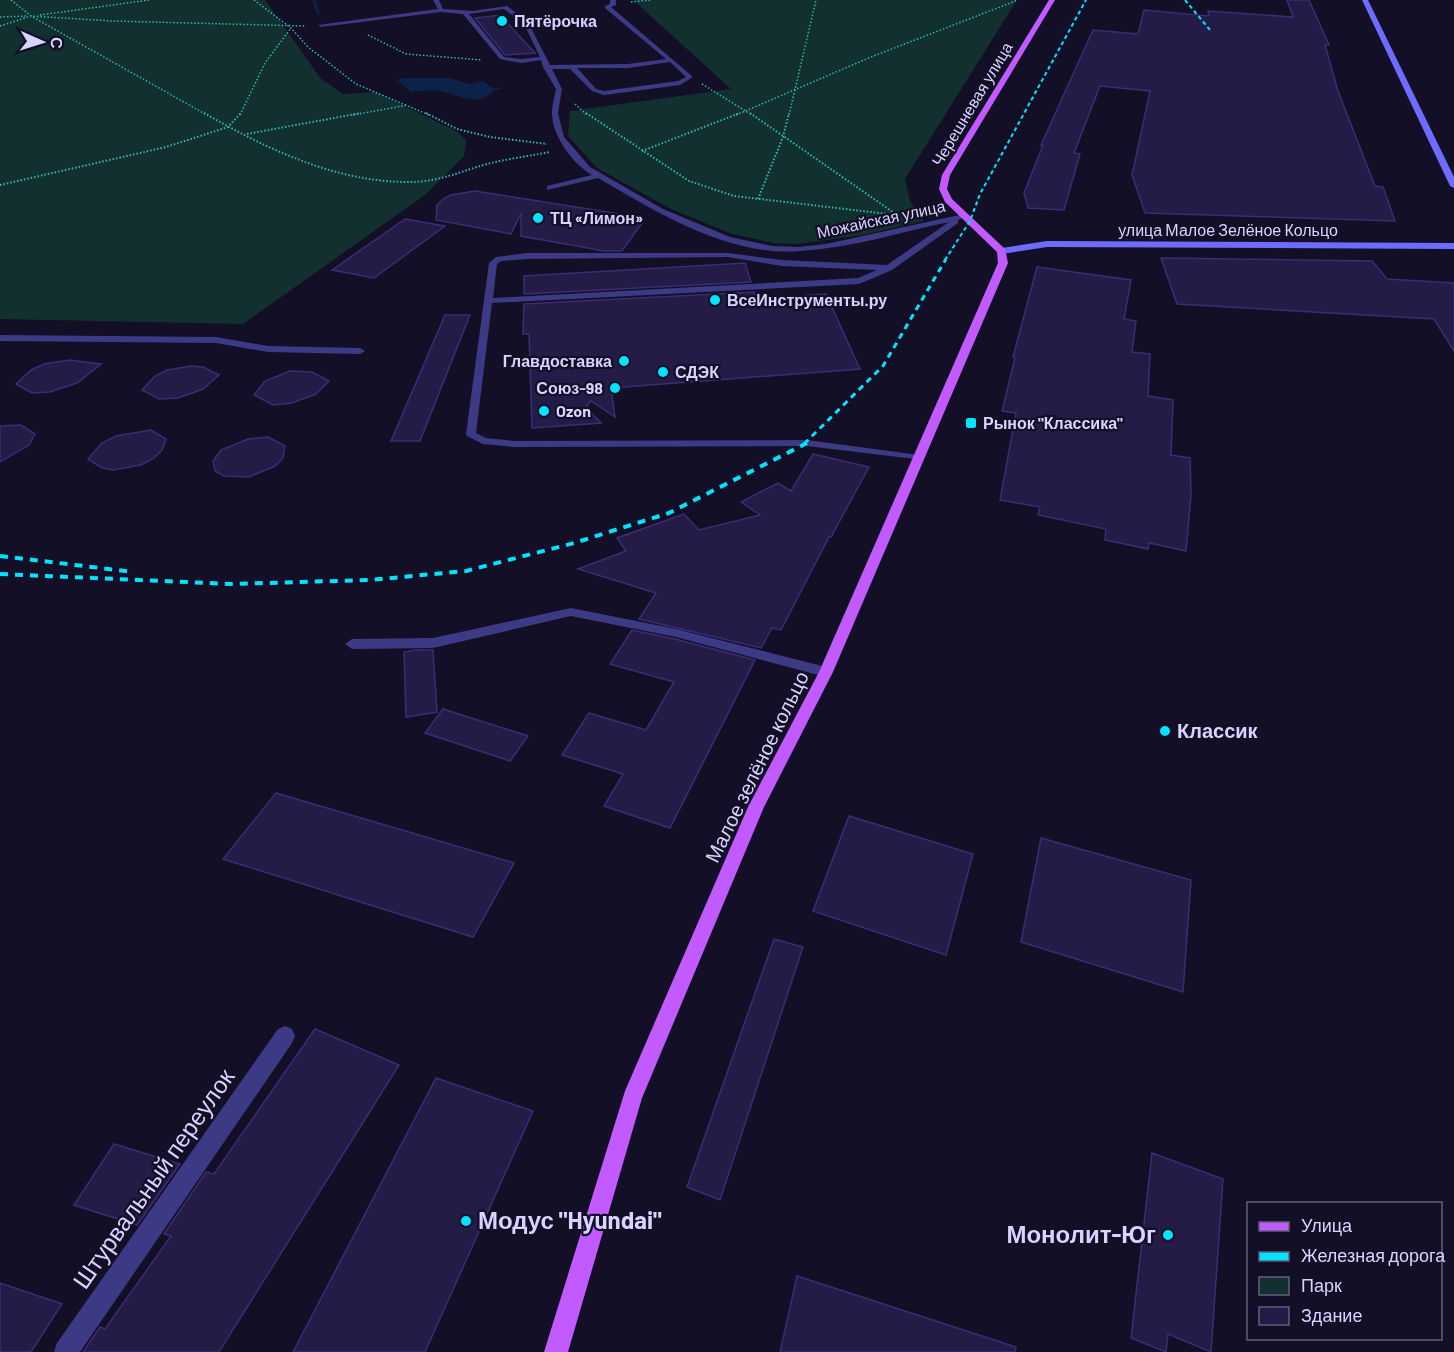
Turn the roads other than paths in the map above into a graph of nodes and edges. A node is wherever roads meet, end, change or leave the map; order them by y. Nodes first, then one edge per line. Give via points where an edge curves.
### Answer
1 (436, 0) edge
2 (613, 0) edge
3 (1052, 0) edge
4 (1365, 0) edge
5 (505, 3) edge
6 (441, 10) junction
7 (466, 14) junction
8 (321, 25) road end
9 (542, 58) junction
10 (671, 60) junction
11 (546, 67) junction
12 (573, 67) junction
13 (598, 176) junction
14 (1454, 186) edge
15 (550, 188) dead end
16 (967, 218) junction
17 (1454, 246) edge
18 (1002, 251) junction
19 (889, 267) junction
20 (489, 301) junction
21 (0, 338) edge
22 (360, 351) dead end
23 (919, 458) junction
24 (352, 644) dead end
25 (826, 672) junction
26 (285, 1036) dead end
27 (66, 1352) edge
28 (556, 1352) edge

1 - 6 lane
2 - 10 lane via 608,7
3 - 16 main road, Черешневая улица via 946,175 943,189 948,200
4 - 14 street
5 - 7 lane
5 - 9 lane via 526,23
6 - 7 lane
6 - 8 lane
7 - 9 lane via 502,58 522,62
9 - 11 lane
10 - 12 lane
10 - 12 lane via 690,77 680,83 604,93 594,90
11 - 12 lane
11 - 13 lane, Можайская улица via 559,89 555,113 561,137 587,169
13 - 15 lane
13 - 16 lane, Можайская улица via 660,212 728,239 772,248 826,246
16 - 18 main road
16 - 19 lane via 933,235
17 - 18 street, улица Малое Зелёное Кольцо via 1047,244
18 - 23 main road, Малое зелёное кольцо via 1003,263
19 - 20 lane via 859,281
19 - 20 lane via 782,263 728,255 527,256 494,263
20 - 23 lane via 471,434 483,441 807,443
21 - 22 lane via 216,340 268,349
23 - 25 main road, Малое зелёное кольцо
24 - 25 lane via 433,643 571,612 676,633
25 - 28 main road, Малое зелёное кольцо via 756,807 632,1098
26 - 27 street, Штурвальный переулок

